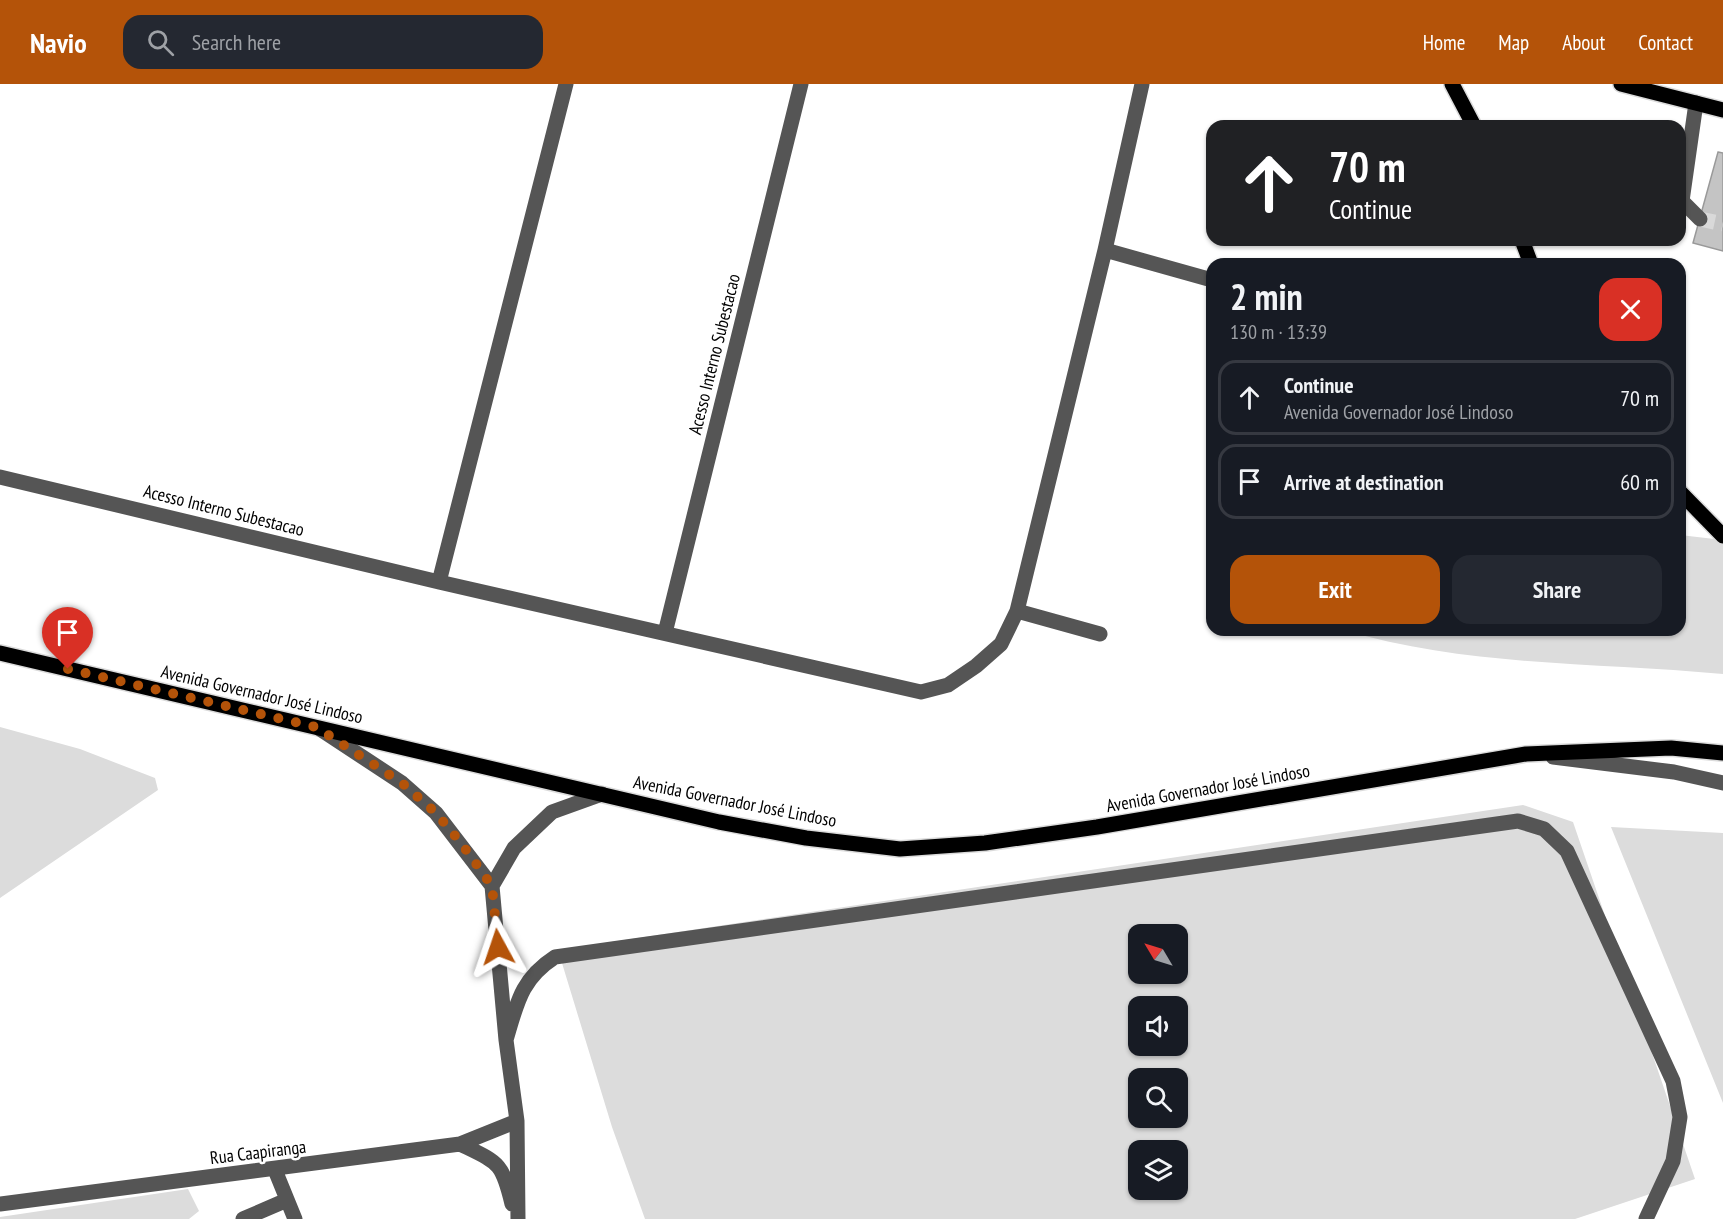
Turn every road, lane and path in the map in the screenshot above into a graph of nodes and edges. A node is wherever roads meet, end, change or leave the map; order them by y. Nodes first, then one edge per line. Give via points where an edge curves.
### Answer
1 (566, 84) edge
2 (801, 84) edge
3 (1142, 84) edge
4 (1452, 84) edge
5 (1621, 84) edge
6 (1696, 103) junction
7 (1723, 110) edge
8 (1471, 120) edge
9 (1686, 173) edge
10 (1686, 205) edge
11 (1700, 219) tunnel mouth
12 (1105, 250) junction
13 (1206, 278) edge
14 (0, 477) edge
15 (1686, 498) edge
16 (1723, 536) edge
17 (439, 582) junction
18 (1017, 611) junction
19 (665, 633) junction
20 (1100, 634) dead end
21 (0, 653) edge
22 (316, 727) junction
23 (1723, 753) edge
24 (1526, 754) junction
25 (1723, 783) edge
26 (602, 794) junction
27 (492, 886) junction
28 (506, 1040) junction
29 (518, 1121) junction
30 (460, 1144) junction
31 (275, 1170) junction
32 (287, 1200) junction
33 (0, 1204) edge
34 (243, 1219) edge
35 (295, 1219) edge
36 (517, 1219) edge
37 (1646, 1219) edge

1 - 17 street
2 - 19 street, Acesso Interno Subestacao
3 - 12 street, Acesso Interno Subestacao
4 - 8 main road
5 - 6 main road
6 - 7 main road
6 - 9 street
10 - 11 street
12 - 13 street
12 - 18 street, Acesso Interno Subestacao
14 - 17 street, Acesso Interno Subestacao
15 - 16 main road
17 - 19 street, Acesso Interno Subestacao
18 - 19 street, Acesso Interno Subestacao via 1001,644 993,651 948,685 921,692
18 - 20 street
21 - 22 main road, Avenida Governador José Lindoso
22 - 26 main road, Avenida Governador José Lindoso
22 - 27 street via 402,783 436,813
23 - 24 main road, Avenida Governador José Lindoso via 1671,748
24 - 25 street via 1674,772
24 - 26 main road, Avenida Governador José Lindoso via 1097,827 985,843 900,849 719,822
26 - 27 street via 552,812 514,848
27 - 28 street
28 - 29 street
28 - 37 street via 521,990 537,969 555,957 1518,821 1544,829 1567,850 1673,1081 1680,1117 1673,1161
29 - 30 street, Rua Caapiranga
29 - 36 street
30 - 31 street, Rua Caapiranga
30 - 36 street via 494,1160 506,1179
31 - 32 street
31 - 33 street, Rua Caapiranga
32 - 34 street
32 - 35 street

